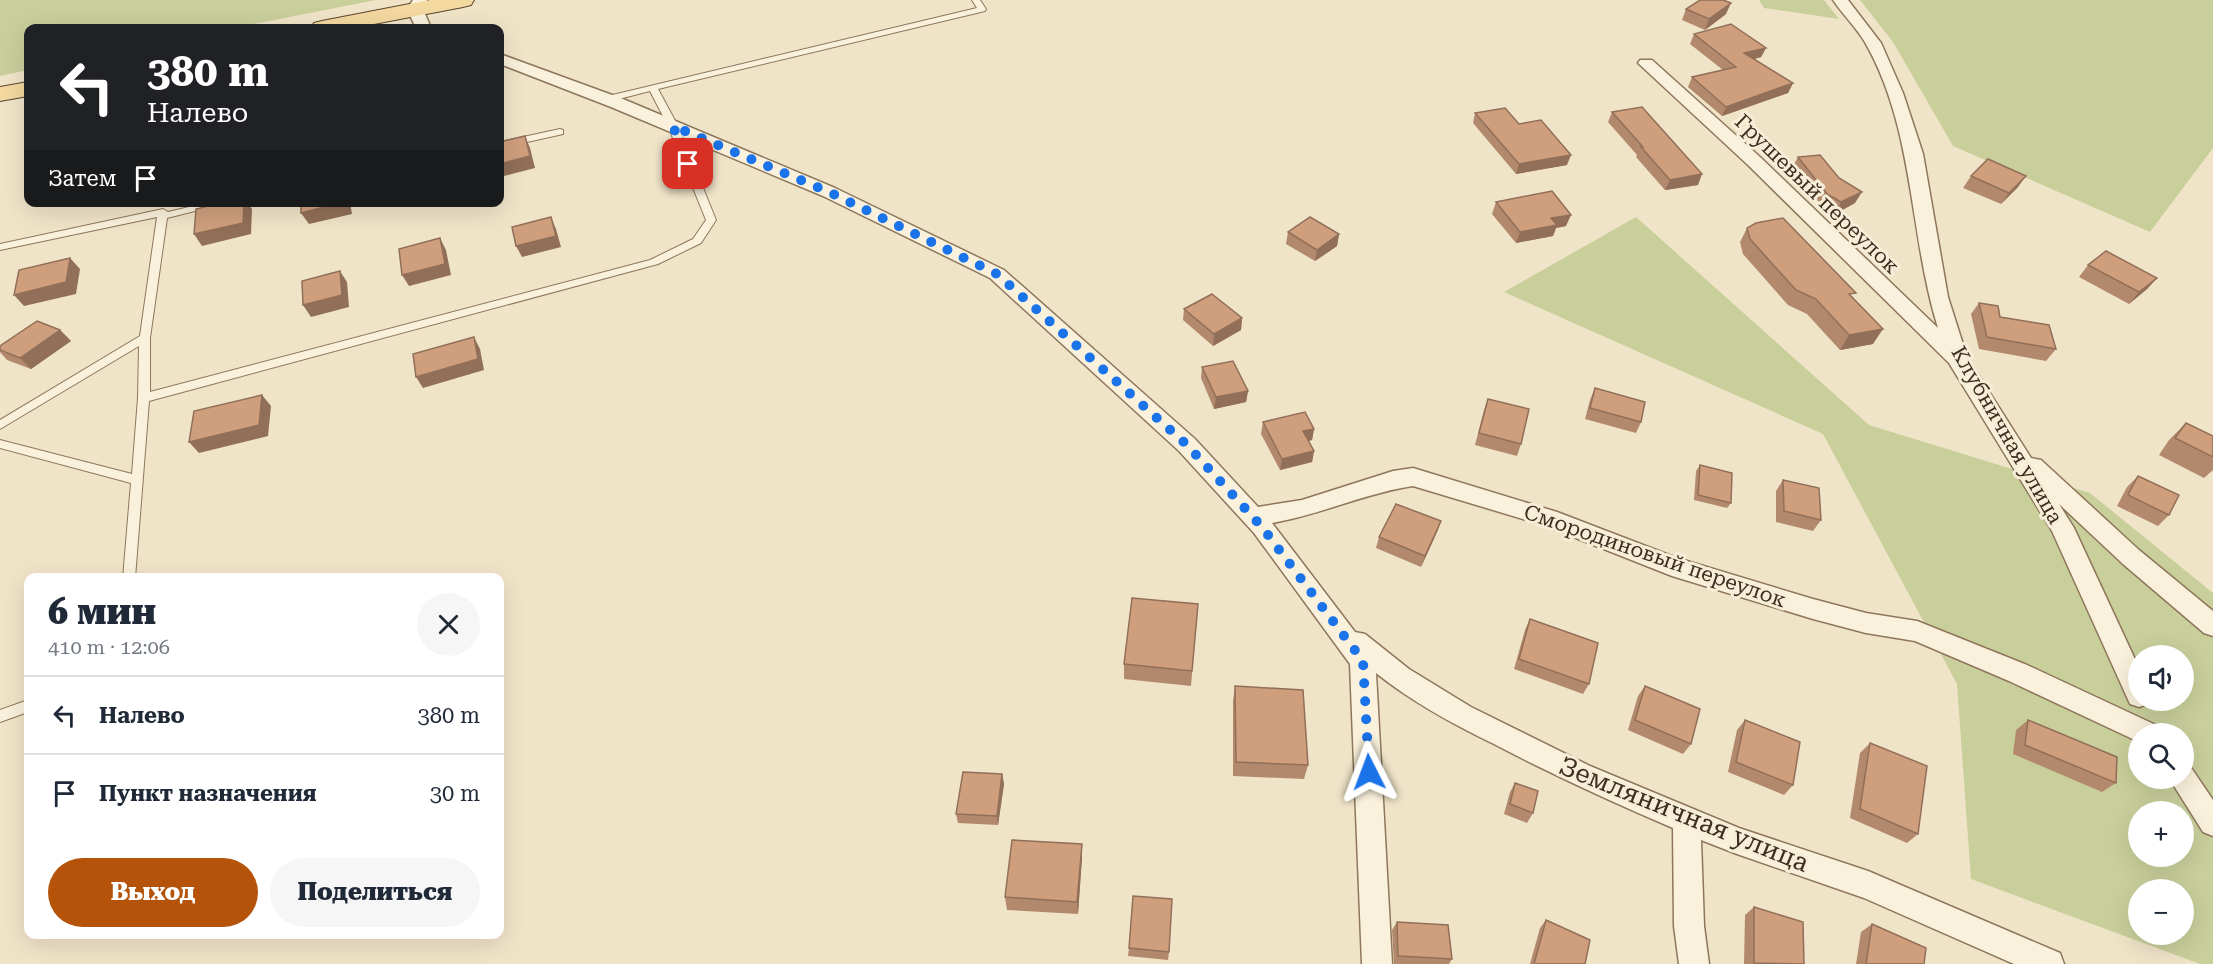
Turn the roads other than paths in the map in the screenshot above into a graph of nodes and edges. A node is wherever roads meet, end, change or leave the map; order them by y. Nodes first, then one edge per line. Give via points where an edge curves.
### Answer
1 (463, 0) edge
2 (976, 0) edge
3 (1840, 0) edge
4 (419, 13) edge
5 (348, 24) edge
6 (504, 60) edge
7 (1646, 63) dead end
8 (653, 88) junction
9 (24, 90) edge
10 (0, 94) edge
11 (607, 99) junction
12 (673, 126) junction
13 (560, 132) dead end
14 (504, 144) edge
15 (203, 207) edge
16 (162, 216) junction
17 (0, 247) edge
18 (145, 338) junction
19 (1957, 358) junction
20 (144, 398) junction
21 (0, 425) edge
22 (0, 444) edge
23 (2012, 447) junction
24 (137, 480) junction
25 (1254, 517) junction
26 (129, 573) edge
27 (2213, 626) edge
28 (1338, 627) junction
29 (2128, 672) edge
30 (24, 707) edge
31 (0, 716) edge
32 (2128, 724) edge
33 (2189, 789) edge
34 (1687, 820) junction
35 (2213, 824) edge
36 (1377, 964) edge
37 (1694, 964) edge
38 (2049, 964) edge

1 - 4 main road
2 - 8 lane via 982,9
3 - 19 street, Клубничная улица via 1873,43 1895,93 1914,154 1938,297
4 - 5 main road
6 - 11 street
7 - 19 street, Грушевый переулок
8 - 11 lane
8 - 12 lane
9 - 10 main road
11 - 12 street
12 - 20 lane via 711,220 697,241 654,262
12 - 25 street via 829,192 997,274 1187,445
13 - 14 lane
15 - 16 lane
16 - 17 lane via 163,212
16 - 18 lane
18 - 20 lane
18 - 21 lane
19 - 23 street, Клубничная улица
20 - 24 lane
22 - 24 lane
23 - 27 street via 2131,557
23 - 29 street, Клубничная улица via 2062,528
24 - 26 lane
25 - 28 street
25 - 32 street, Смородиновый переулок via 1302,509 1413,477 1549,518 1671,566 1866,624 1917,631
28 - 34 street, Земляничная улица via 1400,677 1462,715 1580,775
28 - 36 street via 1363,661
30 - 31 lane
33 - 35 street
34 - 37 street via 1689,926
34 - 38 street, Земляничная улица via 1868,885

